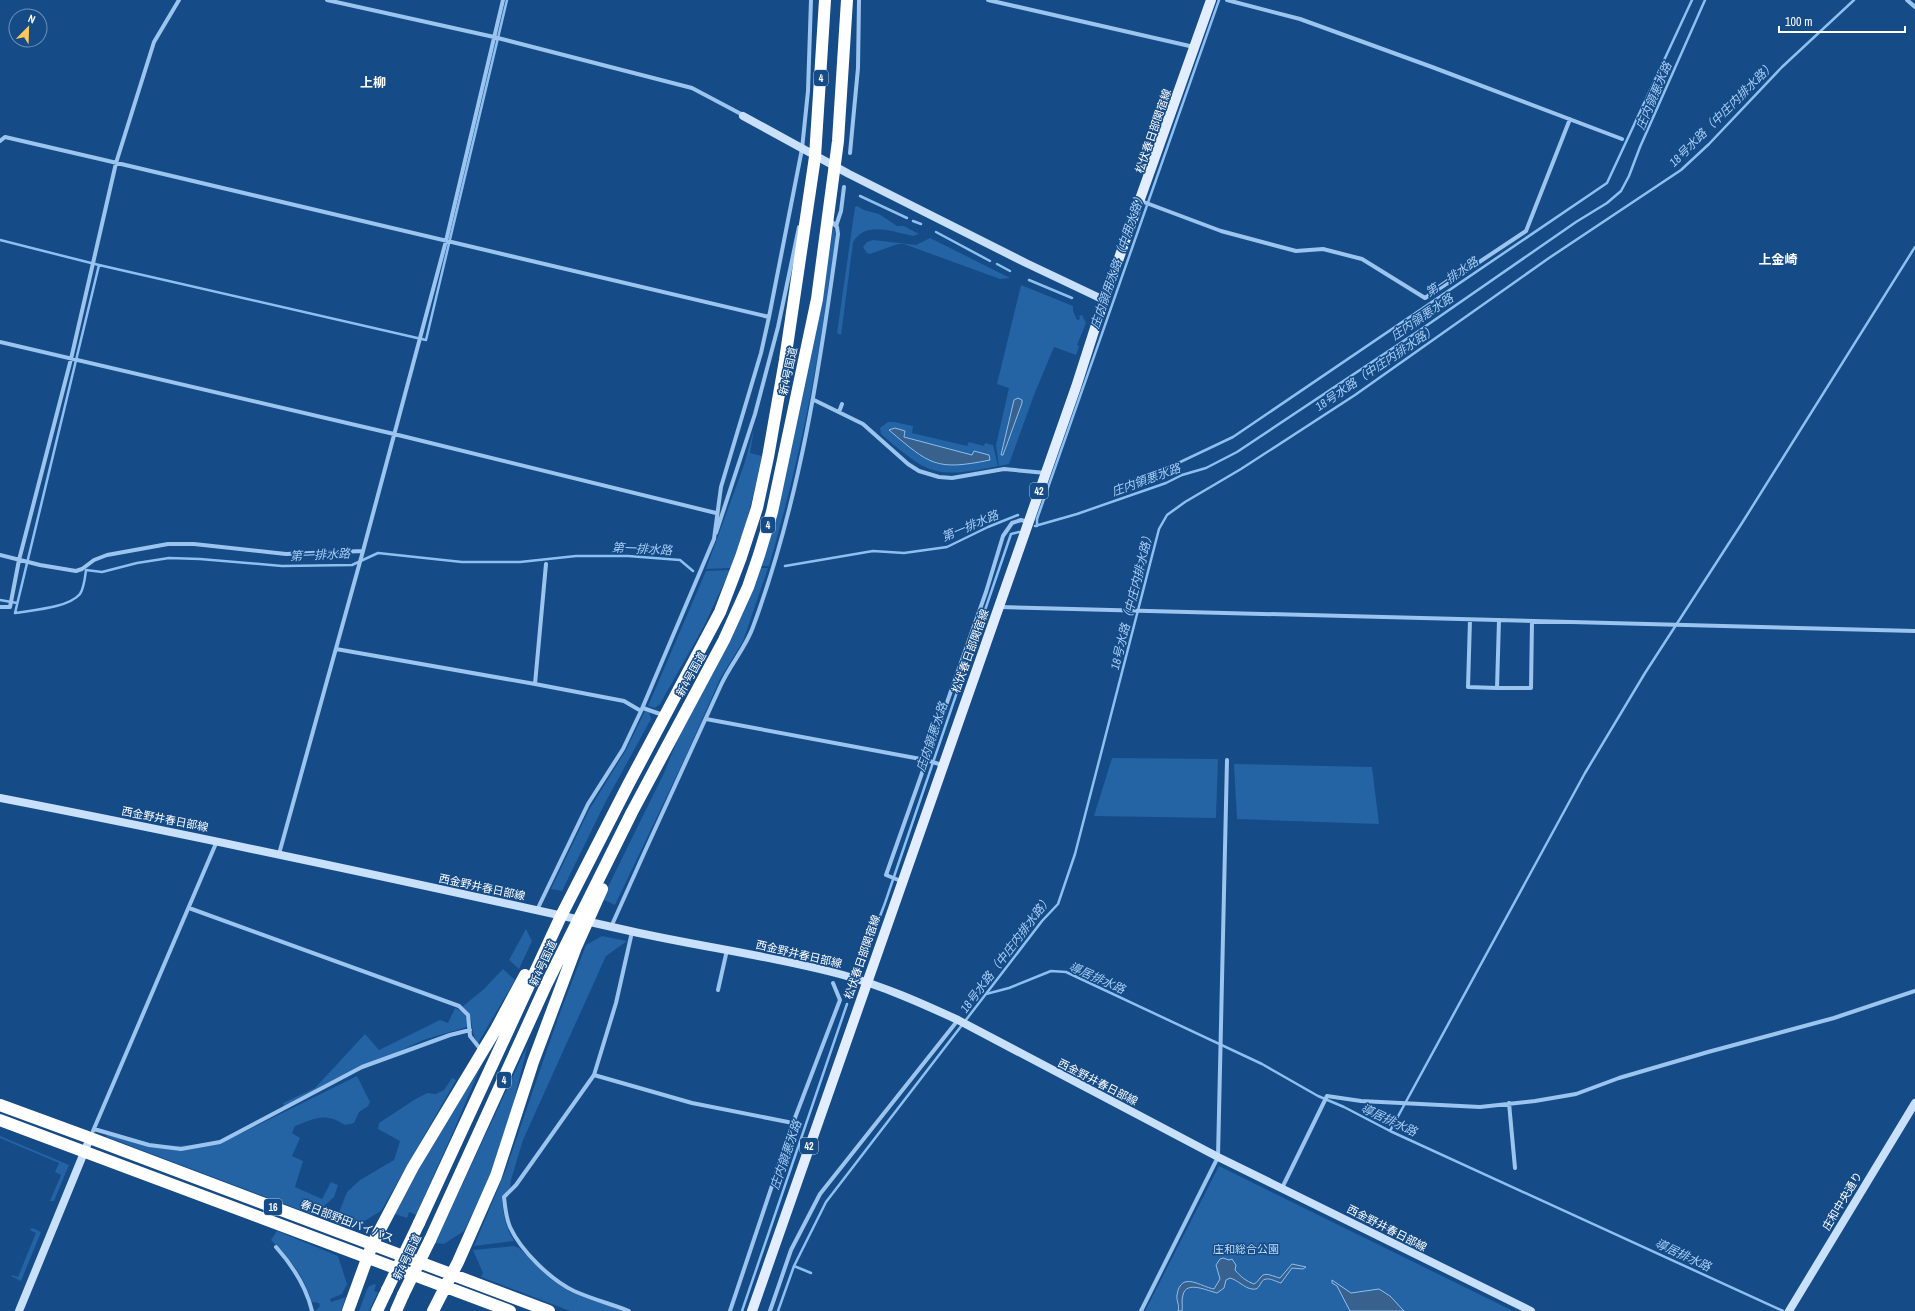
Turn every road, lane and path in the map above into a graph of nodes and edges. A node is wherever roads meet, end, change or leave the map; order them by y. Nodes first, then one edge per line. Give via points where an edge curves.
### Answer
1 (179, 0) edge
2 (327, 0) edge
3 (503, 0) edge
4 (810, 0) edge
5 (825, 0) edge
6 (848, 0) edge
7 (859, 0) edge
8 (988, 0) edge
9 (1211, 0) edge
10 (1227, 0) edge
11 (1907, 0) edge
12 (1915, 6) edge
13 (852, 33) junction
14 (494, 37) junction
15 (1195, 47) junction
16 (808, 91) junction
17 (820, 98) junction
18 (743, 116) joint
19 (1570, 119) junction
20 (1622, 139) dead end
21 (0, 141) edge
22 (802, 149) junction
23 (850, 153) dead end
24 (816, 157) junction
25 (116, 163) junction
26 (835, 167) junction
27 (844, 187) dead end
28 (809, 200) junction
29 (1141, 200) junction
30 (832, 222) junction
31 (446, 241) junction
32 (1104, 300) junction
33 (769, 317) junction
34 (0, 342) edge
35 (71, 359) junction
36 (814, 400) junction
37 (842, 404) dead end
38 (839, 412) junction
39 (394, 434) junction
40 (1046, 473) junction
41 (716, 513) junction
42 (1028, 522) junction
43 (714, 539) junction
44 (363, 552) junction
45 (0, 555) edge
46 (19, 560) junction
47 (546, 564) dead end
48 (0, 607) edge
49 (998, 607) junction
50 (1470, 620) junction
51 (1499, 620) junction
52 (1532, 621) junction
53 (1915, 631) edge
54 (336, 649) junction
55 (535, 684) junction
56 (1497, 688) junction
57 (642, 710) junction
58 (665, 715) junction
59 (706, 719) junction
60 (1227, 760) dead end
61 (928, 761) junction
62 (940, 765) junction
63 (0, 798) edge
64 (217, 840) junction
65 (278, 854) junction
66 (899, 880) junction
67 (189, 908) junction
68 (537, 910) junction
69 (562, 916) junction
70 (583, 920) junction
71 (611, 927) junction
72 (632, 932) junction
73 (727, 950) junction
74 (866, 982) junction
75 (833, 983) dead end
76 (718, 990) dead end
77 (1915, 991) edge
78 (958, 1020) junction
79 (470, 1030) junction
80 (482, 1052) junction
81 (594, 1075) junction
82 (1509, 1103) junction
83 (1915, 1103) edge
84 (0, 1106) edge
85 (0, 1120) edge
86 (793, 1123) junction
87 (92, 1133) junction
88 (84, 1152) junction
89 (1218, 1156) junction
90 (1515, 1168) dead end
91 (1282, 1188) junction
92 (372, 1245) junction
93 (276, 1247) dead end
94 (367, 1258) junction
95 (452, 1275) junction
96 (446, 1288) junction
97 (19, 1311) edge
98 (312, 1311) edge
99 (348, 1311) edge
100 (377, 1311) edge
101 (396, 1311) edge
102 (434, 1311) edge
103 (510, 1311) edge
104 (549, 1311) edge
105 (629, 1311) edge
106 (730, 1311) edge
107 (752, 1311) edge
108 (770, 1311) edge
109 (1141, 1311) edge
110 (1531, 1311) edge
111 (1789, 1311) edge

1 - 25 street via 154,42
2 - 14 street
3 - 14 street
4 - 16 street
5 - 17 highway, 新4号国道 / 4
6 - 13 highway, 新4号国道 / 4
7 - 13 street
8 - 15 street
9 - 15 main road, 松伏春日部関宿線 / 42
10 - 19 street via 1300,20
11 - 12 street
13 - 23 street via 858,68
13 - 26 highway, 新4号国道 / 4
14 - 18 street via 692,88
14 - 31 street
15 - 29 main road, 松伏春日部関宿線 / 42
16 - 17 street
16 - 22 street
17 - 24 highway, 新4号国道 / 4
18 - 22 main road
19 - 20 street
19 - 29 street via 1526,231 1425,298 1362,259 1323,249 1296,252 1221,231
21 - 25 street via 5,137
22 - 24 main road
22 - 33 street
24 - 26 main road
24 - 28 highway, 新4号国道 / 4
25 - 31 street
25 - 35 street
26 - 30 highway, 新4号国道 / 4
26 - 32 main road via 1026,264
27 - 30 street via 842,211
28 - 43 street via 795,241 778,328 756,414
28 - 58 highway, 新4号国道 / 4 via 777,410 757,508 742,557 720,612
29 - 32 main road, 松伏春日部関宿線 / 42
30 - 36 street via 838,234
30 - 70 highway, 新4号国道 / 4 via 766,534 748,587 724,640 675,728 663,765
31 - 33 street
31 - 39 street
32 - 40 main road, 松伏春日部関宿線 / 42
33 - 41 street
34 - 35 street
35 - 39 street
35 - 46 street
36 - 38 street
36 - 59 street via 780,548 753,629 721,683
37 - 38 street
38 - 40 street via 863,424 908,464 919,471 939,477 952,478 1004,469
39 - 41 street
39 - 44 street
40 - 42 main road, 松伏春日部関宿線 / 42
41 - 43 street
42 - 49 main road, 松伏春日部関宿線 / 42
42 - 61 street via 1021,520 1012,523 1003,536
43 - 57 street
44 - 46 street via 286,554 194,544 168,544 107,555 76,571
44 - 54 street
45 - 46 street
46 - 48 street via 10,607
47 - 55 street
49 - 50 street
49 - 62 main road, 松伏春日部関宿線 / 42
50 - 51 street
50 - 56 street via 1468,687
51 - 52 street
51 - 56 street
52 - 53 street
52 - 56 street via 1531,688
54 - 55 street
54 - 65 street
55 - 57 street via 624,701
57 - 58 street
57 - 68 street via 623,750 588,804
58 - 69 highway, 新4号国道 / 4
59 - 61 street
59 - 71 street
60 - 89 street
61 - 62 street
61 - 66 street via 886,875
62 - 66 main road, 松伏春日部関宿線 / 42
63 - 64 main road, 西金野井春日部線
64 - 65 main road, 西金野井春日部線
64 - 67 street
65 - 68 main road, 西金野井春日部線
66 - 74 main road, 松伏春日部関宿線 / 42
67 - 79 street via 459,1006 468,1015
67 - 87 street
68 - 69 main road, 西金野井春日部線
69 - 70 main road, 西金野井春日部線
69 - 80 highway, 4 via 542,940
69 - 100 highway, 新4号国道 / 4, bridge
70 - 71 main road, 西金野井春日部線
70 - 95 highway via 576,947 533,1062 503,1158
70 - 101 highway, 新4号国道 / 4, bridge via 546,985
71 - 72 main road, 西金野井春日部線
72 - 73 main road, 西金野井春日部線
72 - 81 street via 616,1003
73 - 74 main road, 西金野井春日部線 via 790,962
73 - 76 street
74 - 78 main road, 西金野井春日部線
74 - 107 main road, 松伏春日部関宿線 / 42
75 - 86 street via 840,1000
77 - 82 street via 1834,1018 1619,1078 1576,1094
78 - 89 main road, 西金野井春日部線
78 - 108 street via 820,1194 791,1250
79 - 80 street via 470,1036
79 - 87 street via 362,1067 220,1142 181,1149
80 - 92 highway, 4 via 413,1167
81 - 86 street via 692,1103
81 - 105 street via 516,1185 504,1198 505,1209 519,1244 558,1282
82 - 90 street
82 - 91 street via 1480,1107 1361,1101 1327,1096
83 - 111 main road, 庄和中央通り
84 - 87 highway, 春日部野田バイパス / 16
85 - 88 highway, 16
86 - 106 street
87 - 88 main road
87 - 92 highway, 春日部野田バイパス / 16
88 - 94 highway, 16
88 - 97 main road
89 - 91 main road, 西金野井春日部線
89 - 109 street
91 - 110 main road, 西金野井春日部線
92 - 94 highway
92 - 95 highway, 春日部野田バイパス / 16
93 - 98 street via 296,1272
94 - 96 highway, 16
94 - 99 highway
95 - 96 highway
95 - 104 highway, 春日部野田バイパス / 16
96 - 102 highway
96 - 103 highway, 16

